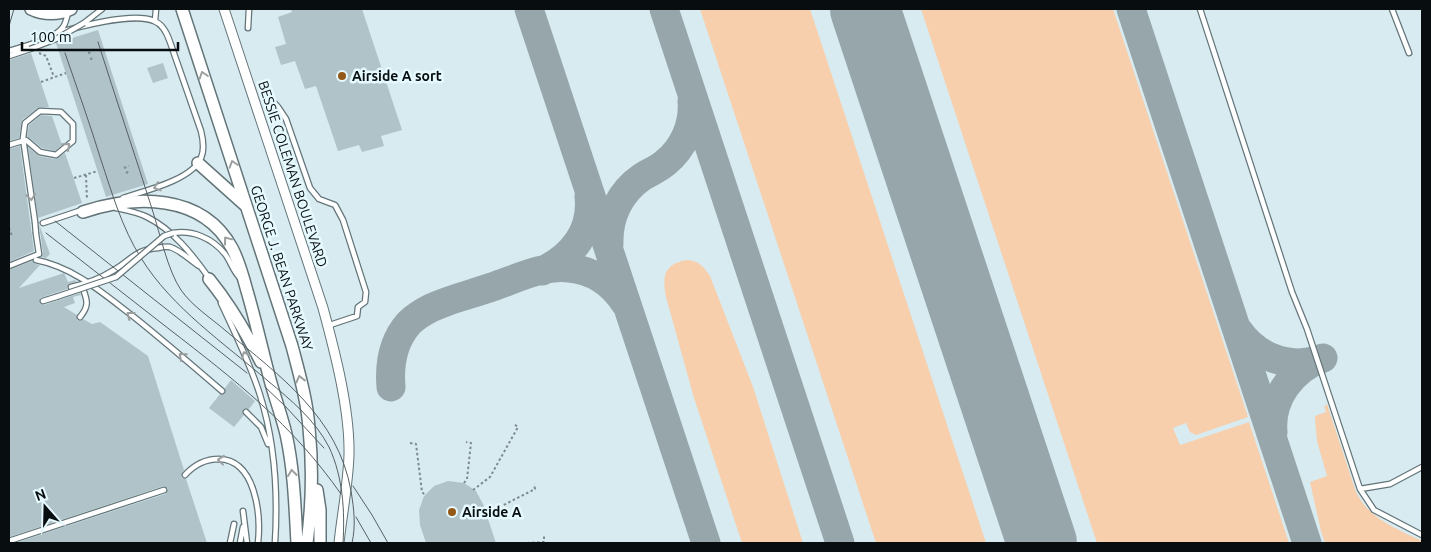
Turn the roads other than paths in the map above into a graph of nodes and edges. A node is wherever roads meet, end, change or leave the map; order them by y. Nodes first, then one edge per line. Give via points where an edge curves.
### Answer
1 (31, 9) edge
2 (102, 9) edge
3 (156, 9) edge
4 (182, 9) edge
5 (224, 9) edge
6 (249, 9) edge
7 (1200, 9) edge
8 (1392, 9) edge
9 (70, 10) edge
10 (155, 21) junction
11 (248, 28) dead end
12 (57, 33) junction
13 (30, 47) junction
14 (9, 51) edge
15 (1409, 53) dead end
16 (9, 56) edge
17 (270, 98) dead end
18 (9, 145) edge
19 (198, 163) junction
20 (103, 204) junction
21 (247, 208) junction
22 (80, 212) junction
23 (44, 224) dead end
24 (36, 260) dead end
25 (9, 266) edge
26 (202, 268) junction
27 (209, 279) junction
28 (244, 282) junction
29 (81, 285) junction
30 (71, 286) dead end
31 (44, 301) dead end
32 (80, 317) dead end
33 (327, 326) junction
34 (270, 382) junction
35 (222, 391) dead end
36 (246, 412) dead end
37 (309, 427) junction
38 (1422, 466) edge
39 (274, 470) junction
40 (185, 475) dead end
41 (1360, 489) junction
42 (164, 490) dead end
43 (243, 511) dead end
44 (234, 524) dead end
45 (243, 524) junction
46 (1422, 535) edge
47 (9, 541) edge
48 (230, 543) edge
49 (240, 543) edge
50 (247, 543) edge
51 (258, 543) edge
52 (275, 543) edge
53 (297, 543) edge
54 (307, 543) edge
55 (320, 543) edge
56 (339, 543) edge

1 - 9 street via 50,14
2 - 13 lane, bridge via 56,39
3 - 10 lane
21 -> 4 street, GEORGE J. BEAN PARKWAY
5 - 33 street, BESSIE COLEMAN BOULEVARD
6 - 11 lane
7 - 41 lane
8 - 15 lane
9 - 12 lane via 63,28
10 - 12 lane via 134,18
10 - 19 lane via 166,32 200,131 203,151
12 - 13 lane
13 - 14 lane
13 - 16 lane
17 - 33 lane via 286,119 310,188 319,199 335,205 343,220 366,292 366,302 358,307 356,316
18 -> 25 lane, bridge via 17,143 26,140 40,152 56,154 73,141 73,124 61,112 40,111 25,123 23,138 25,147 34,212 39,254
19 -> 20 lane via 164,185
19 - 21 street
20 - 22 lane
20 - 26 lane via 146,217 165,228
37 -> 21 street, GEORGE J. BEAN PARKWAY via 292,346
22 - 23 lane
28 -> 22 street via 232,247 203,216 186,208 161,201 135,201
35 -> 24 lane via 98,289 70,272
26 - 27 lane
26 - 29 lane via 168,247 151,248 142,250 97,280
27 - 34 street via 250,339
39 -> 27 lane via 260,396
28 - 31 lane, bridge via 210,240 183,232 164,236 116,277
28 - 34 street
29 - 30 lane
29 - 32 lane via 87,300 86,310
33 - 56 street, BESSIE COLEMAN BOULEVARD via 343,401 348,456
53 -> 34 street via 286,434
36 - 39 lane via 261,427
37 - 54 street, GEORGE J. BEAN PARKWAY via 312,475
37 - 55 street via 320,510
38 - 41 lane via 1390,484
39 - 52 lane
51 -> 40 lane via 256,502 251,484 241,468 230,461 216,459 199,463
41 - 46 lane via 1374,510
42 - 47 lane
43 - 45 lane
44 - 48 lane
45 - 49 lane
45 - 50 lane

